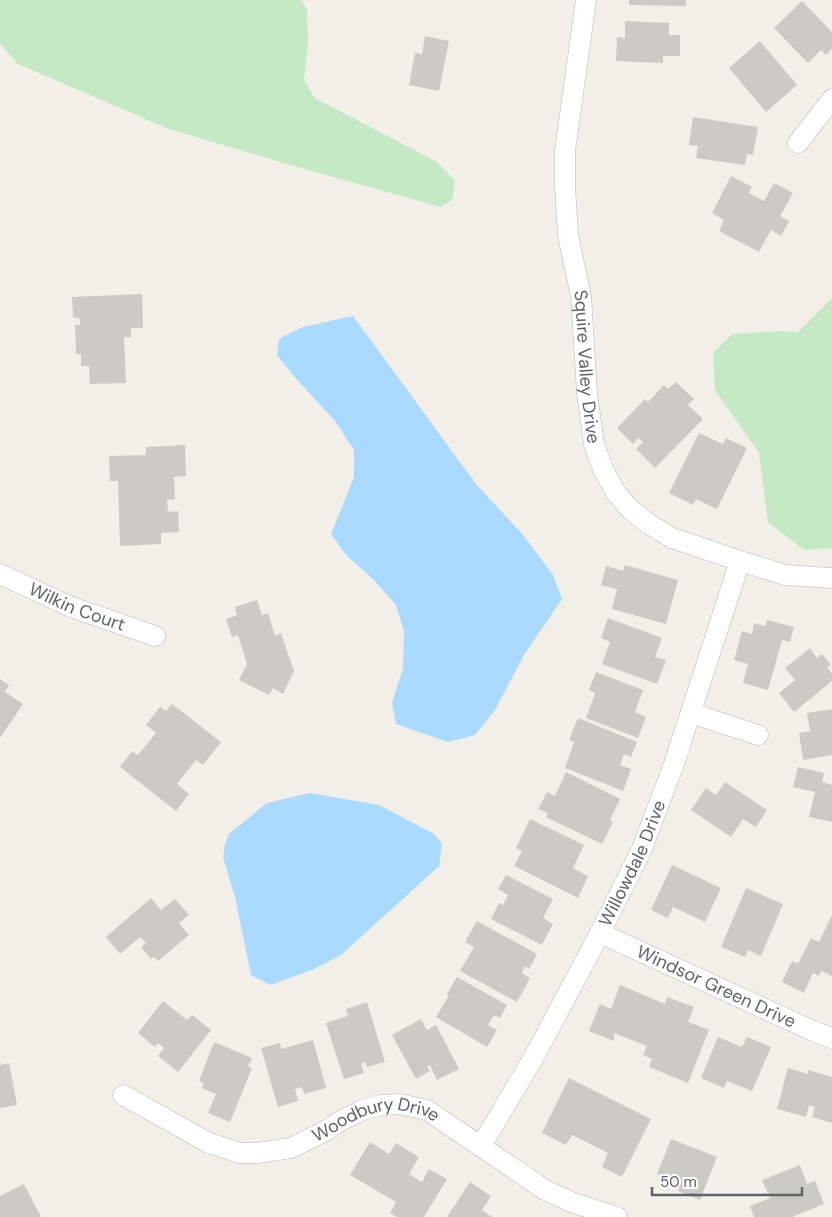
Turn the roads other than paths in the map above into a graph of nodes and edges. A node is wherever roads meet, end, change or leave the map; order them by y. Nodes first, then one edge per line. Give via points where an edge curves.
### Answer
1 (586, 0) edge
2 (832, 99) edge
3 (798, 143) dead end
4 (740, 561) junction
5 (0, 574) edge
6 (832, 578) edge
7 (155, 636) dead end
8 (691, 714) junction
9 (758, 735) dead end
10 (600, 933) junction
11 (832, 1038) edge
12 (123, 1095) dead end
13 (480, 1146) junction
14 (617, 1217) edge

1 - 4 street, Squire Valley Drive via 565,151 565,186 568,235 581,296 587,393 594,444 616,493 631,510 672,538
2 - 3 street
4 - 6 street, Squire Valley Drive via 785,575
4 - 8 street, Willowdale Drive
5 - 7 street, Wilkin Court via 71,607
8 - 9 street
8 - 10 street, Willowdale Drive via 641,851
10 - 11 street, Windsor Green Drive
10 - 13 street, Willowdale Drive via 534,1057
12 - 13 street, Woodbury Drive via 209,1143 240,1153 257,1154 291,1148 363,1110 400,1104 427,1110
13 - 14 street, Woodbury Drive via 545,1190

